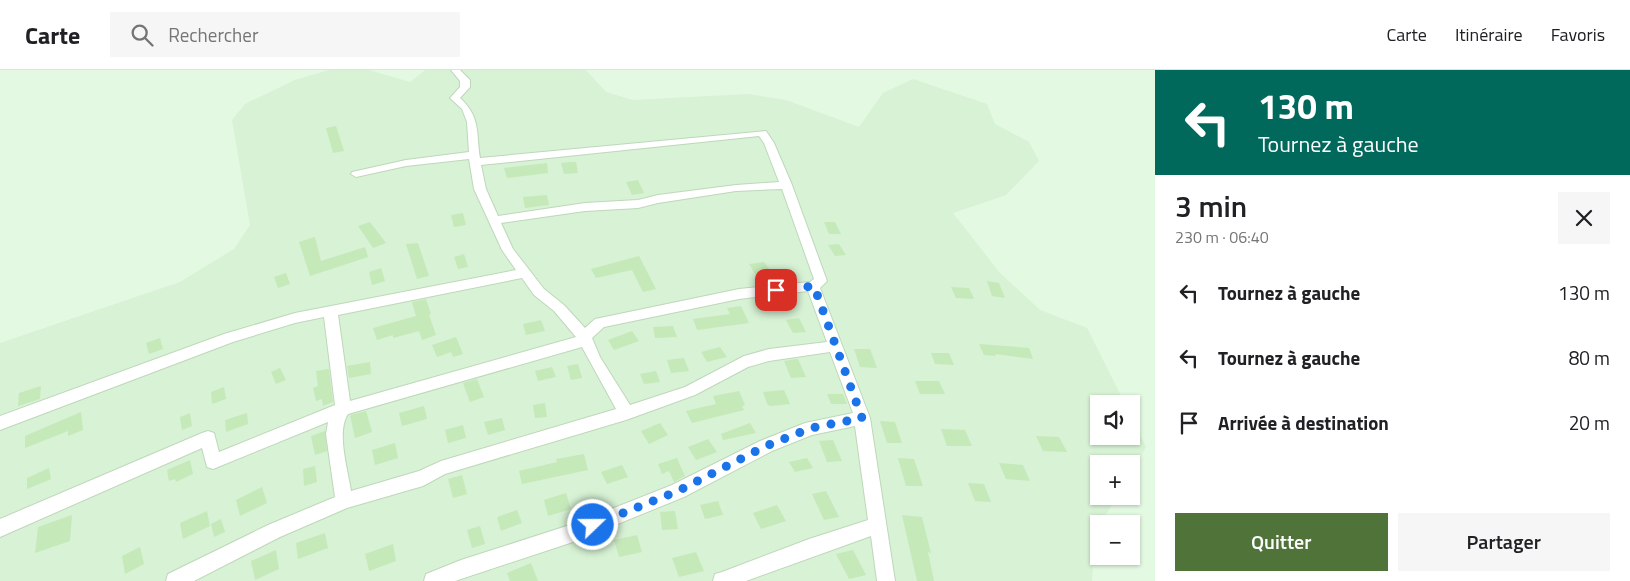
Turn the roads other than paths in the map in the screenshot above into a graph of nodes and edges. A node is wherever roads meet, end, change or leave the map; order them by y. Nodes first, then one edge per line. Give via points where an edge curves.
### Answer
1 (455, 70) edge
2 (475, 158) junction
3 (356, 174) dead end
4 (786, 185) junction
5 (494, 220) junction
6 (524, 273) junction
7 (814, 286) junction
8 (330, 310) junction
9 (585, 338) junction
10 (836, 346) junction
11 (343, 408) junction
12 (626, 413) junction
13 (862, 418) junction
14 (0, 423) edge
15 (344, 501) junction
16 (879, 525) junction
17 (0, 528) edge
18 (176, 581) edge
19 (433, 581) edge
20 (722, 581) edge
21 (886, 581) edge

1 - 2 street via 465,80 465,87 455,98 466,108 472,122
2 - 3 street via 406,163
2 - 4 street via 762,133
2 - 5 street via 480,189
4 - 5 street via 736,188 638,204 585,207
4 - 7 street via 821,281
5 - 6 street via 508,250
6 - 8 street
6 - 9 street
7 - 9 street via 739,294 600,323
7 - 10 street
8 - 11 street
8 - 14 street via 229,338
9 - 11 street
9 - 12 street via 594,360
10 - 12 street via 769,355 744,362 690,391
10 - 13 street
11 - 15 street via 336,419 334,434
11 - 17 street via 213,462 208,438
12 - 15 street via 441,468 423,478
13 - 16 street
13 - 19 street via 811,428 766,446 669,495 576,532 460,569
15 - 18 street via 274,531
16 - 20 street
16 - 21 street

